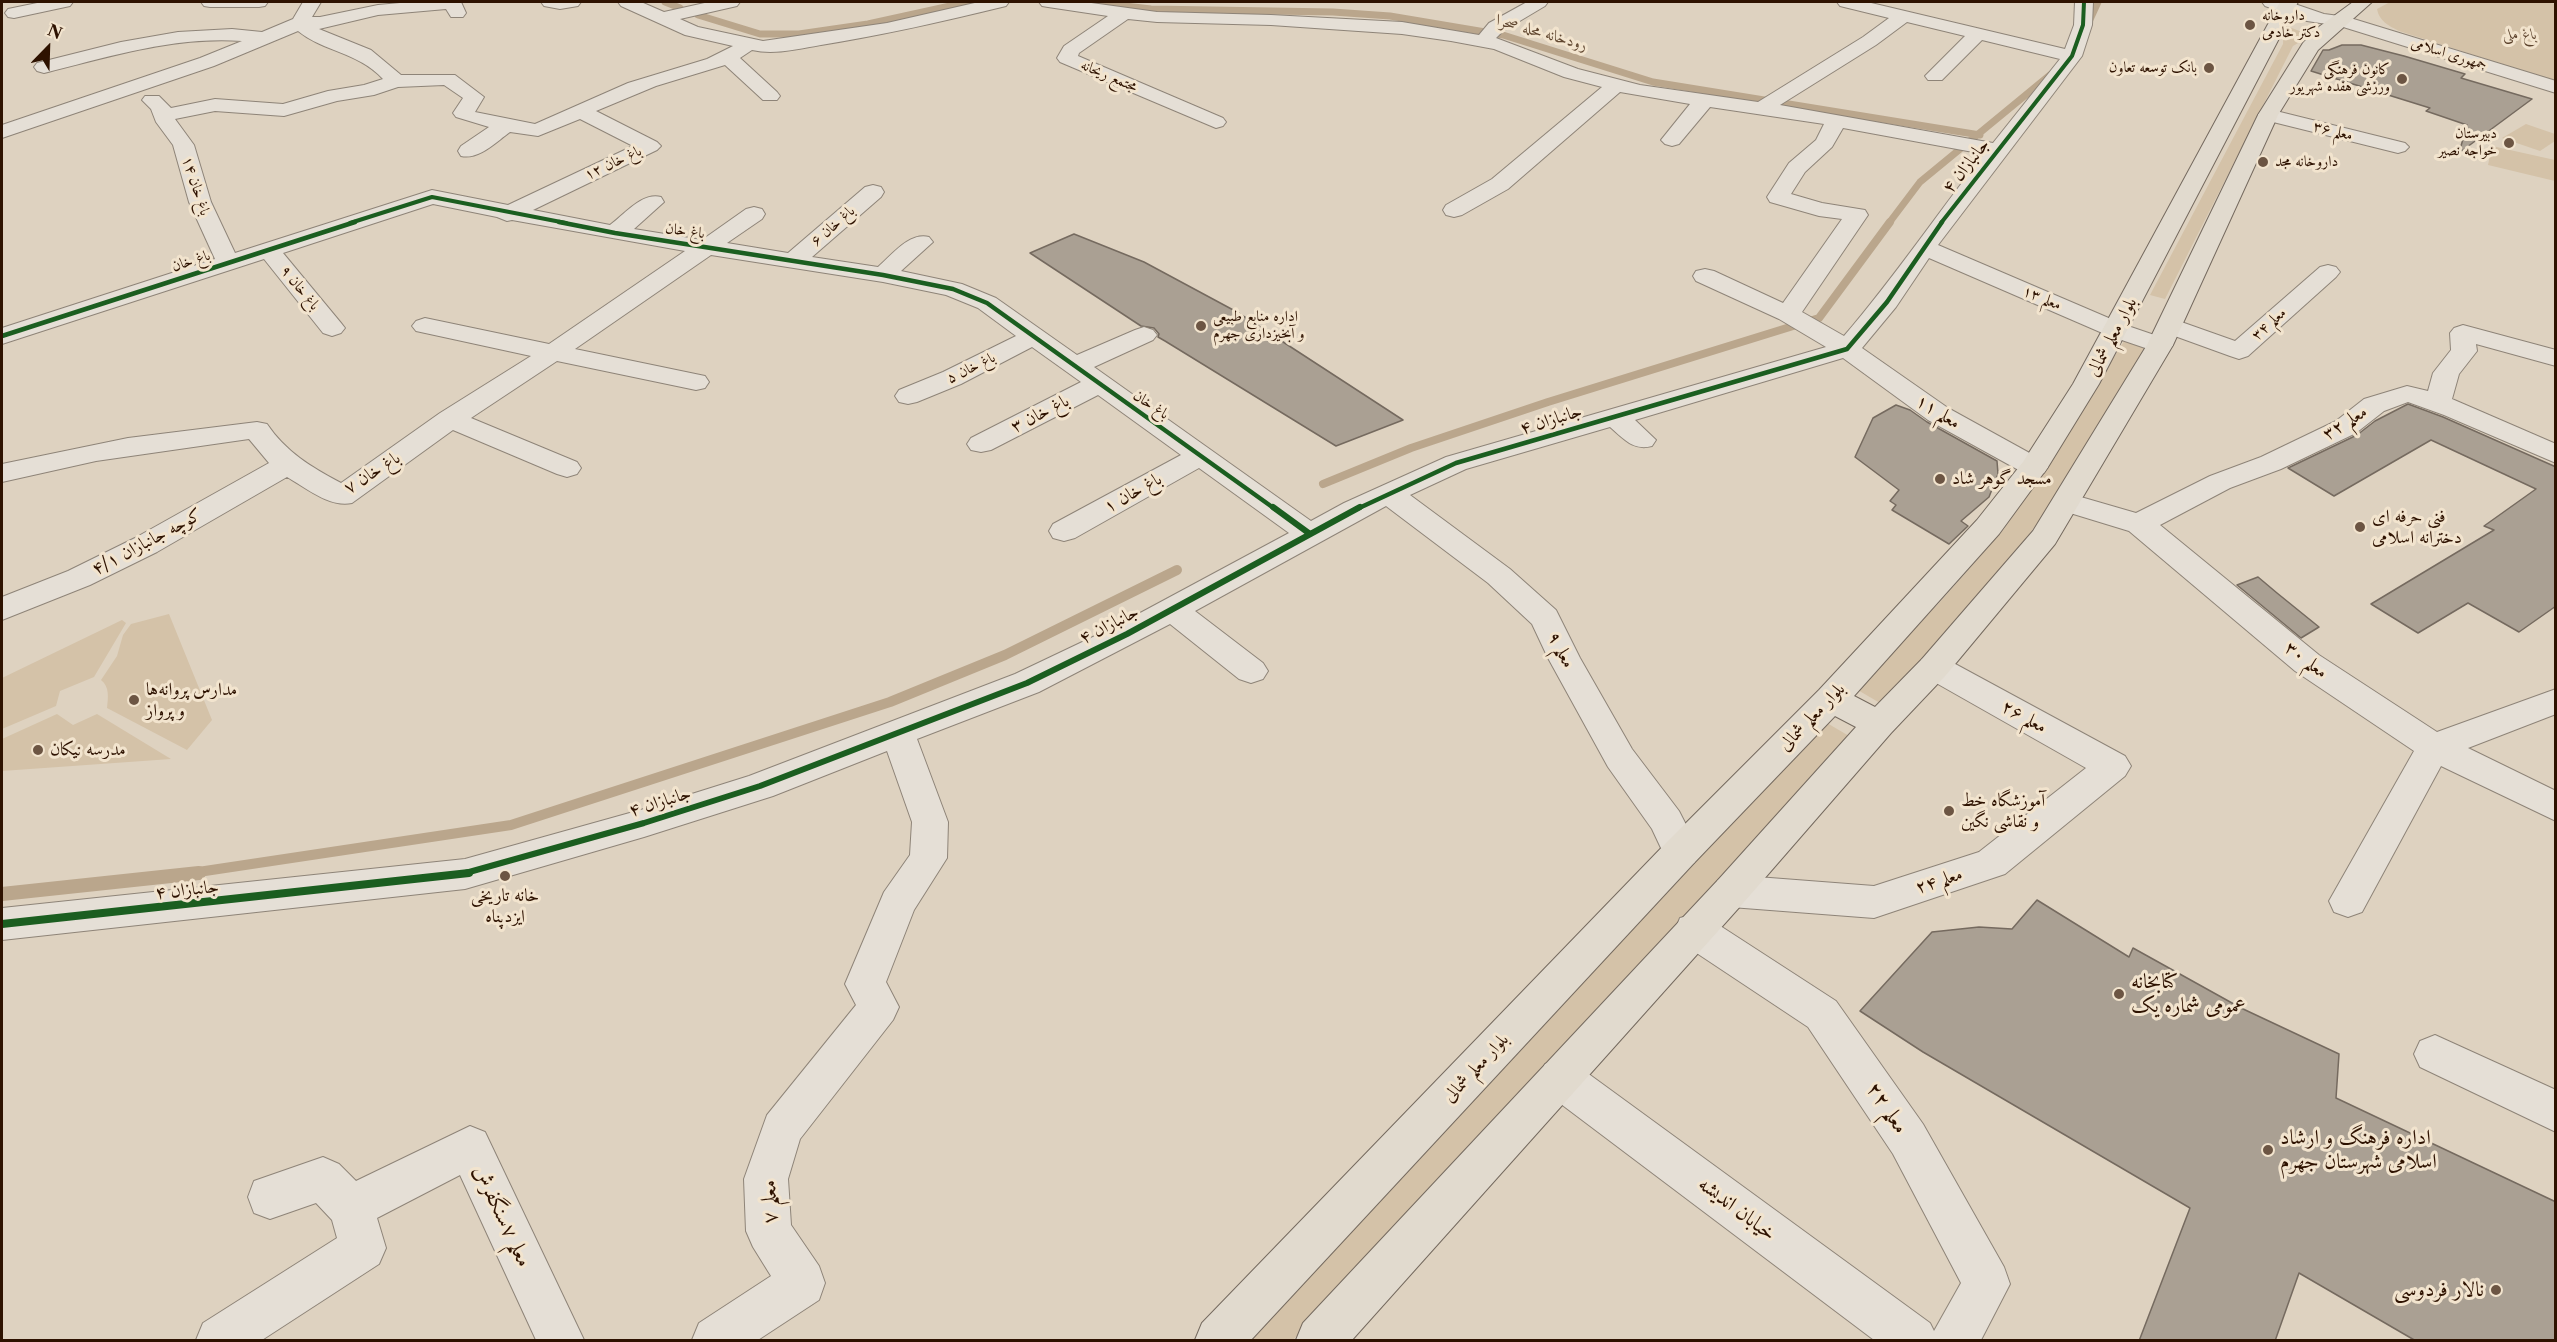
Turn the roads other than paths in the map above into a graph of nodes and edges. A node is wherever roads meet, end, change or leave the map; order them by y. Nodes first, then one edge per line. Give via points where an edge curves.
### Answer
1 (64, 2) edge
2 (210, 2) edge
3 (259, 2) edge
4 (312, 2) edge
5 (550, 2) edge
6 (572, 2) edge
7 (629, 2) edge
8 (731, 2) edge
9 (1000, 2) edge
10 (1048, 2) edge
11 (1539, 2) edge
12 (1846, 2) edge
13 (2084, 2) edge
14 (2282, 3) edge
15 (459, 6) edge
16 (2352, 11) edge
17 (8, 13) edge
18 (611, 14) dead end
19 (1123, 14) junction
20 (1904, 15) junction
21 (664, 17) junction
22 (300, 23) junction
23 (28, 27) dead end
24 (1979, 33) junction
25 (1487, 36) junction
26 (264, 38) junction
27 (748, 44) junction
28 (2072, 56) junction
29 (727, 57) junction
30 (44, 67) dead end
31 (1935, 76) dead end
32 (396, 81) junction
33 (1616, 85) junction
34 (136, 87) junction
35 (2556, 87) edge
36 (770, 96) dead end
37 (1704, 101) junction
38 (1761, 109) junction
39 (580, 111) junction
40 (164, 115) junction
41 (2268, 115) junction
42 (1836, 120) junction
43 (1216, 122) dead end
44 (506, 125) junction
45 (2, 132) edge
46 (1672, 140) dead end
47 (2398, 147) dead end
48 (1998, 150) junction
49 (469, 151) dead end
50 (873, 192) dead end
51 (653, 202) dead end
52 (1454, 210) dead end
53 (507, 214) junction
54 (754, 214) dead end
55 (615, 233) junction
56 (921, 242) dead end
57 (705, 246) junction
58 (1925, 248) junction
59 (268, 249) junction
60 (794, 260) junction
61 (228, 262) junction
62 (2328, 272) dead end
63 (883, 275) junction
64 (1705, 276) dead end
65 (1798, 320) junction
66 (2120, 322) junction
67 (425, 326) dead end
68 (332, 328) dead end
69 (1144, 335) dead end
70 (2165, 335) junction
71 (2, 336) edge
72 (1033, 337) junction
73 (1847, 349) junction
74 (554, 352) junction
75 (2556, 358) edge
76 (1074, 366) junction
77 (696, 382) dead end
78 (1098, 384) junction
79 (908, 396) dead end
80 (2438, 403) junction
81 (1614, 416) junction
82 (450, 419) junction
83 (1642, 440) dead end
84 (981, 444) dead end
85 (1202, 455) junction
86 (2556, 455) edge
87 (288, 464) junction
88 (2034, 466) junction
89 (567, 468) dead end
90 (2, 473) edge
91 (1389, 494) junction
92 (2067, 502) junction
93 (2139, 524) junction
94 (1064, 531) dead end
95 (1310, 534) junction
96 (2, 609) edge
97 (1172, 609) junction
98 (1934, 667) junction
99 (1251, 671) dead end
100 (1831, 699) junction
101 (2556, 701) edge
102 (1879, 724) junction
103 (898, 733) junction
104 (2434, 747) junction
105 (2113, 766) joint
106 (2556, 807) edge
107 (1681, 852) junction
108 (1731, 891) junction
109 (2348, 901) dead end
110 (2, 924) edge
111 (1694, 930) junction
112 (2435, 1054) dead end
113 (1560, 1078) junction
114 (2556, 1112) edge
115 (270, 1197) dead end
116 (351, 1207) junction
117 (220, 1341) edge
118 (560, 1341) edge
119 (716, 1341) edge
120 (1219, 1341) edge
121 (1320, 1341) edge
122 (1913, 1341) edge
123 (1954, 1341) edge

1 - 17 street
2 - 3 street
4 - 22 street
5 - 6 street
7 - 18 street
7 - 21 street
8 - 21 street
9 - 27 street via 823,40
10 - 19 street
11 - 25 street
12 - 20 street
13 - 28 street, جانبازان ۴ via 2083,25
14 - 16 street, جمهوری اسلامی via 2309,16
14 - 66 main road, بلوار معلم شمالی via 2239,99
15 - 22 street via 378,10 320,23
16 - 35 street, جمهوری اسلامی
16 - 41 main road via 2310,47
17 - 23 street
19 - 25 street
19 - 43 street, مجتمع ریحانه via 1071,50 1067,58
20 - 24 street
20 - 38 street via 1881,35 1782,92
21 - 27 street via 692,31
22 - 26 street
22 - 32 street via 308,32 361,52
24 - 28 street
24 - 31 street
25 - 33 street via 1571,73
26 - 30 street via 237,34 195,36
26 - 34 street
27 - 29 street
28 - 48 street, جانبازان ۴
29 - 36 street
29 - 39 street via 651,81
32 - 40 street via 284,110 215,105
32 - 44 street via 448,79 474,97 463,113
33 - 37 street
33 - 52 street via 1500,184
34 - 40 street, باغ خان ۱۴ via 160,106
34 - 45 street
37 - 38 street
37 - 46 street
38 - 42 street
39 - 44 street via 538,130
39 - 53 street, باغ خان ۱۲ via 650,146
40 - 61 street, باغ خان ۱۴ via 183,145 200,202
41 - 47 street, معلم ۳۶
41 - 70 main road
42 - 48 street
42 - 65 street via 1825,143 1797,168 1778,197 1857,215
44 - 49 street
48 - 58 street, جانبازان ۴
50 - 60 street, باغ خان ۶
51 - 55 street
53 - 55 street, باغ خان
53 - 59 street, باغ خان via 432,197
54 - 57 street, باغ خان ۷
55 - 57 street, باغ خان
56 - 63 street
57 - 60 street, باغ خان
57 - 74 street, باغ خان ۷
58 - 66 street, معلم ۱۳
58 - 73 street, جانبازان ۴
59 - 61 street, باغ خان
59 - 68 street, باغ خان ۹
60 - 63 street, باغ خان
61 - 71 street, باغ خان
62 - 70 street, معلم ۳۴ via 2239,351
63 - 72 street, باغ خان via 953,289 987,303
64 - 65 street, معلم ۱۱
65 - 73 street, معلم ۱۱
66 - 70 main road
66 - 88 main road, بلوار معلم شمالی
67 - 74 street
69 - 76 street
70 - 92 main road
72 - 76 street, باغ خان
72 - 79 street, باغ خان ۵
73 - 81 street, جانبازان ۴
73 - 88 street, معلم ۱۱ via 1938,414
74 - 77 street
74 - 82 street, باغ خان ۷
75 - 80 street via 2463,333 2464,351 2446,373
76 - 78 street, باغ خان
78 - 84 street, باغ خان ۳
78 - 85 street, باغ خان
80 - 86 street, معلم ۳۲
80 - 93 street, معلم ۳۲ via 2407,394 2374,405 2346,427 2220,482
81 - 83 street
81 - 91 street, جانبازان ۴ via 1456,463
82 - 87 street, باغ خان ۷ via 342,496
82 - 89 street
85 - 94 street, باغ خان ۱
85 - 95 street, باغ خان
87 - 90 street, باغ خان ۷ via 263,442 257,430 39,463
87 - 96 street, کوچه جانبازان ۴/۱ via 79,578
88 - 100 main road, بلوار معلم شمالی via 1988,527
91 - 95 street, جانبازان ۴
91 - 107 street, معلم ۹ via 1499,576 1545,618 1620,758 1666,821
92 - 93 street, معلم ۳۰
92 - 98 main road via 2044,537
93 - 104 street, معلم ۳۰ via 2307,663
95 - 97 street, جانبازان ۴
97 - 99 street
97 - 103 street, جانبازان ۴ via 1027,683
98 - 102 main road
98 - 105 street, معلم ۲۶
100 - 102 main road
100 - 107 main road, بلوار معلم شمالی
101 - 104 street
102 - 108 main road
103 - 110 street, جانبازان ۴ via 760,786 465,874
103 - 119 street, معلم ۷ via 930,822 928,858 898,903 865,984 879,1007 782,1129 765,1179 769,1231 802,1283
104 - 106 street, معلم ۳۰
104 - 109 street
105 - 108 street, معلم ۲۴ via 1992,863 1875,902
107 - 120 main road, بلوار معلم شمالی
108 - 111 main road
111 - 113 main road
111 - 123 street, معلم ۲۲ via 1822,1014 1908,1139 1987,1284
112 - 114 street
113 - 121 main road
113 - 122 street, خیابان اندیشه
115 - 116 street via 323,1179
116 - 117 street via 363,1248
116 - 118 street, معلم ۷سنگفرش via 470,1147

